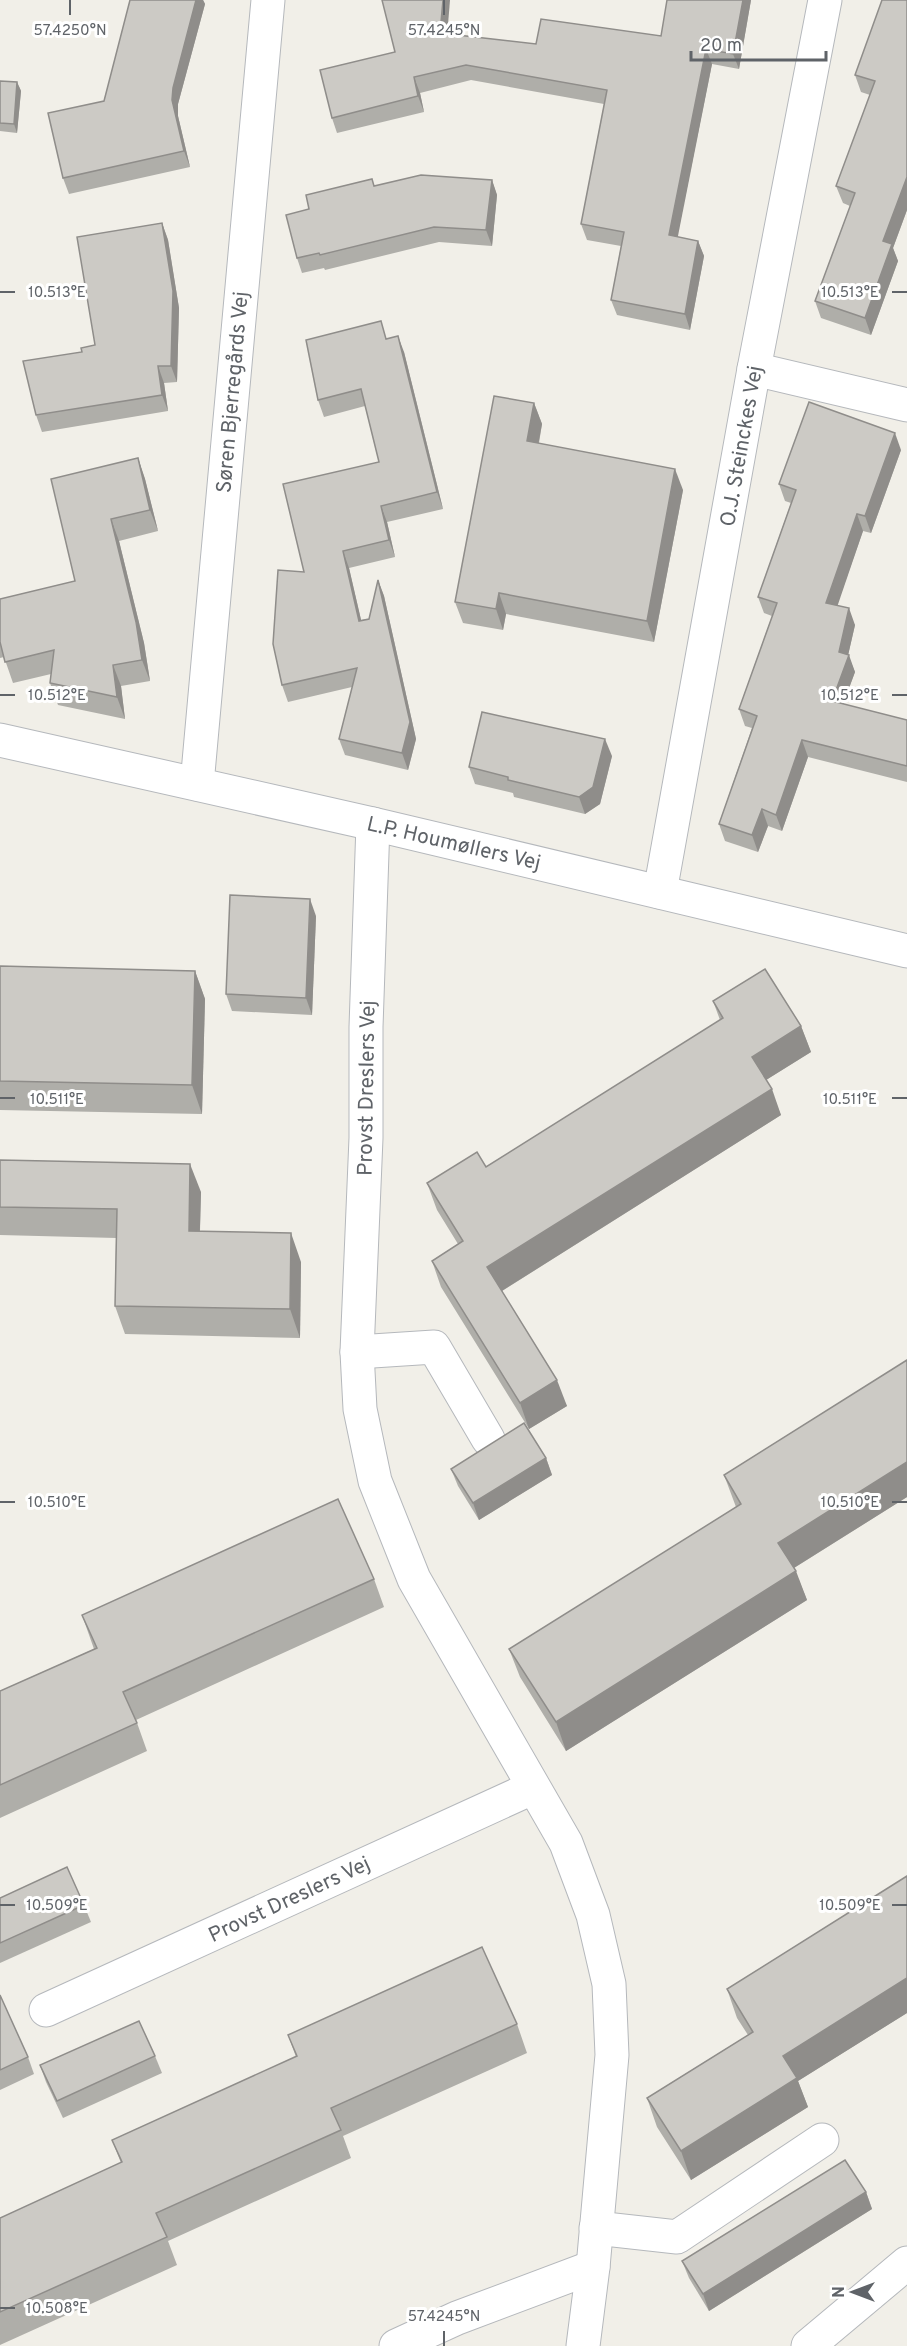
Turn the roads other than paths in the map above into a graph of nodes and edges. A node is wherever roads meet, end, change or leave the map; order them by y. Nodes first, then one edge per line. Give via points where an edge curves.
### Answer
1 (268, 0) edge
2 (825, 0) edge
3 (754, 369) junction
4 (907, 405) edge
5 (0, 741) edge
6 (197, 784) junction
7 (373, 824) junction
8 (660, 892) junction
9 (907, 951) edge
10 (357, 1352) junction
11 (488, 1439) dead end
12 (532, 1788) junction
13 (46, 2010) dead end
14 (822, 2140) dead end
15 (596, 2228) junction
16 (907, 2263) edge
17 (593, 2268) junction
18 (396, 2346) edge
19 (583, 2346) edge
20 (808, 2346) edge

1 - 6 street, Søren Bjerregårds Vej
2 - 3 street, O.J. Steinckes Vej
3 - 4 street
3 - 8 street, O.J. Steinckes Vej
5 - 6 street, L.P. Houmøllers Vej
6 - 7 street, L.P. Houmøllers Vej
7 - 8 street, L.P. Houmøllers Vej
7 - 10 street, Provst Dreslers Vej
8 - 9 street, L.P. Houmøllers Vej
10 - 11 street via 434,1347
10 - 12 street, Provst Dreslers Vej via 360,1409 375,1481 414,1579
12 - 13 street, Provst Dreslers Vej
12 - 15 street, Provst Dreslers Vej via 566,1843 593,1915 609,1984 612,2055
14 - 15 street via 677,2237
15 - 17 street, Provst Dreslers Vej
16 - 20 street
17 - 18 street via 457,2318
17 - 19 street, Provst Dreslers Vej

